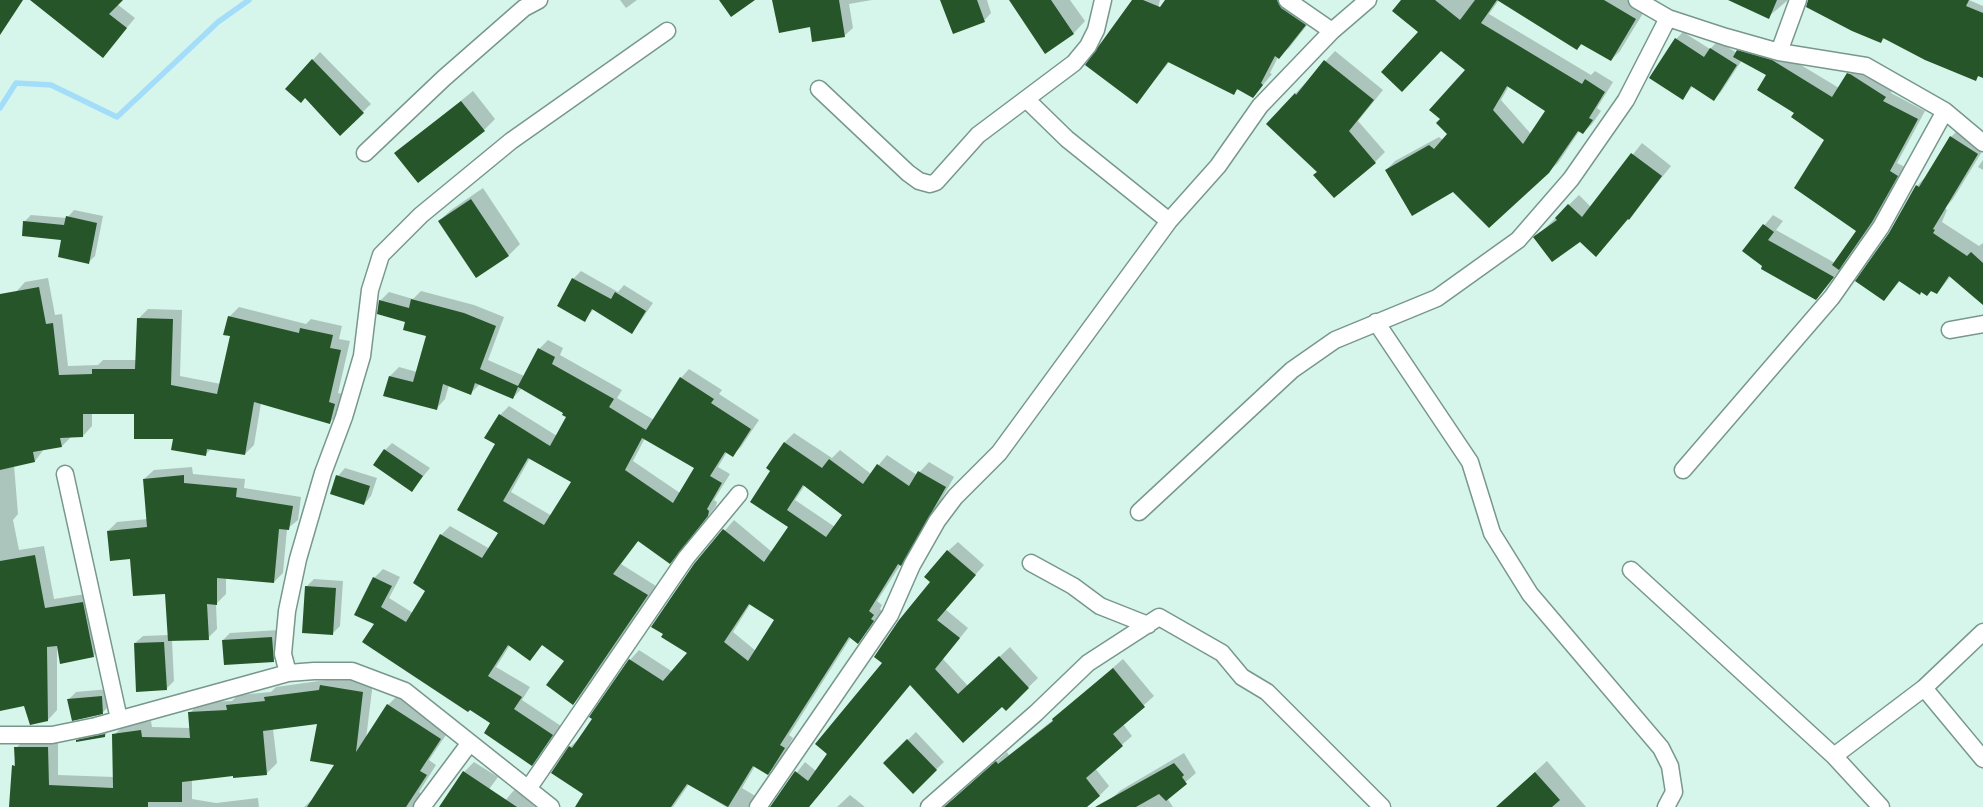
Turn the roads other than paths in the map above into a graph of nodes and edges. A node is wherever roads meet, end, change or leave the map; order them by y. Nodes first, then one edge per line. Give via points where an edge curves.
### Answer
1 (539, 0) edge
2 (1103, 0) edge
3 (1287, 0) edge
4 (1368, 0) edge
5 (1637, 0) edge
6 (1798, 0) edge
7 (1668, 18) junction
8 (667, 31) dead end
9 (1332, 31) junction
10 (1779, 52) junction
11 (819, 89) dead end
12 (1027, 100) junction
13 (1945, 111) junction
14 (1983, 143) edge
15 (366, 152) dead end
16 (1169, 220) junction
17 (1376, 322) junction
18 (1983, 324) edge
19 (1950, 330) dead end
20 (1682, 470) dead end
21 (64, 474) dead end
22 (739, 494) dead end
23 (1139, 512) dead end
24 (1031, 563) dead end
25 (1631, 570) dead end
26 (1148, 625) junction
27 (1983, 632) edge
28 (288, 673) junction
29 (1924, 688) junction
30 (119, 719) junction
31 (0, 735) edge
32 (469, 744) junction
33 (1834, 756) junction
34 (1983, 759) edge
35 (528, 790) junction
36 (422, 807) edge
37 (551, 807) edge
38 (758, 807) edge
39 (929, 807) edge
40 (1382, 807) edge
41 (1666, 807) edge
42 (1881, 807) edge

1 - 15 street via 524,8 444,78
2 - 12 street via 1096,30 1082,54
3 - 9 street
4 - 9 street
5 - 7 street
6 - 10 street
7 - 10 street
7 - 17 street via 1626,100 1571,179 1518,240 1437,298
8 - 28 street via 511,142 421,215 381,255 370,290 362,356 344,417 322,473 298,559 287,611 283,654
9 - 16 street via 1260,106 1218,166
10 - 13 street via 1866,66
11 - 12 street via 908,172 919,181 930,184 936,182 978,135
12 - 16 street via 1067,139
13 - 14 street
13 - 20 street via 1881,227 1832,297
16 - 38 street via 999,453 955,497 937,521 912,565 890,615
17 - 23 street via 1336,340 1292,370
17 - 41 street via 1470,462 1492,533 1530,594 1661,748 1670,766 1674,792
18 - 19 street
21 - 30 street
22 - 35 street via 686,558
24 - 26 street via 1073,586 1100,606
25 - 33 street
26 - 39 street via 1088,663
26 - 40 street via 1159,618 1222,652 1242,677 1267,692
27 - 29 street
28 - 30 street
28 - 32 street via 352,672 405,691
29 - 33 street
29 - 34 street
30 - 31 street via 52,735
32 - 35 street
32 - 36 street
33 - 42 street
35 - 37 street

